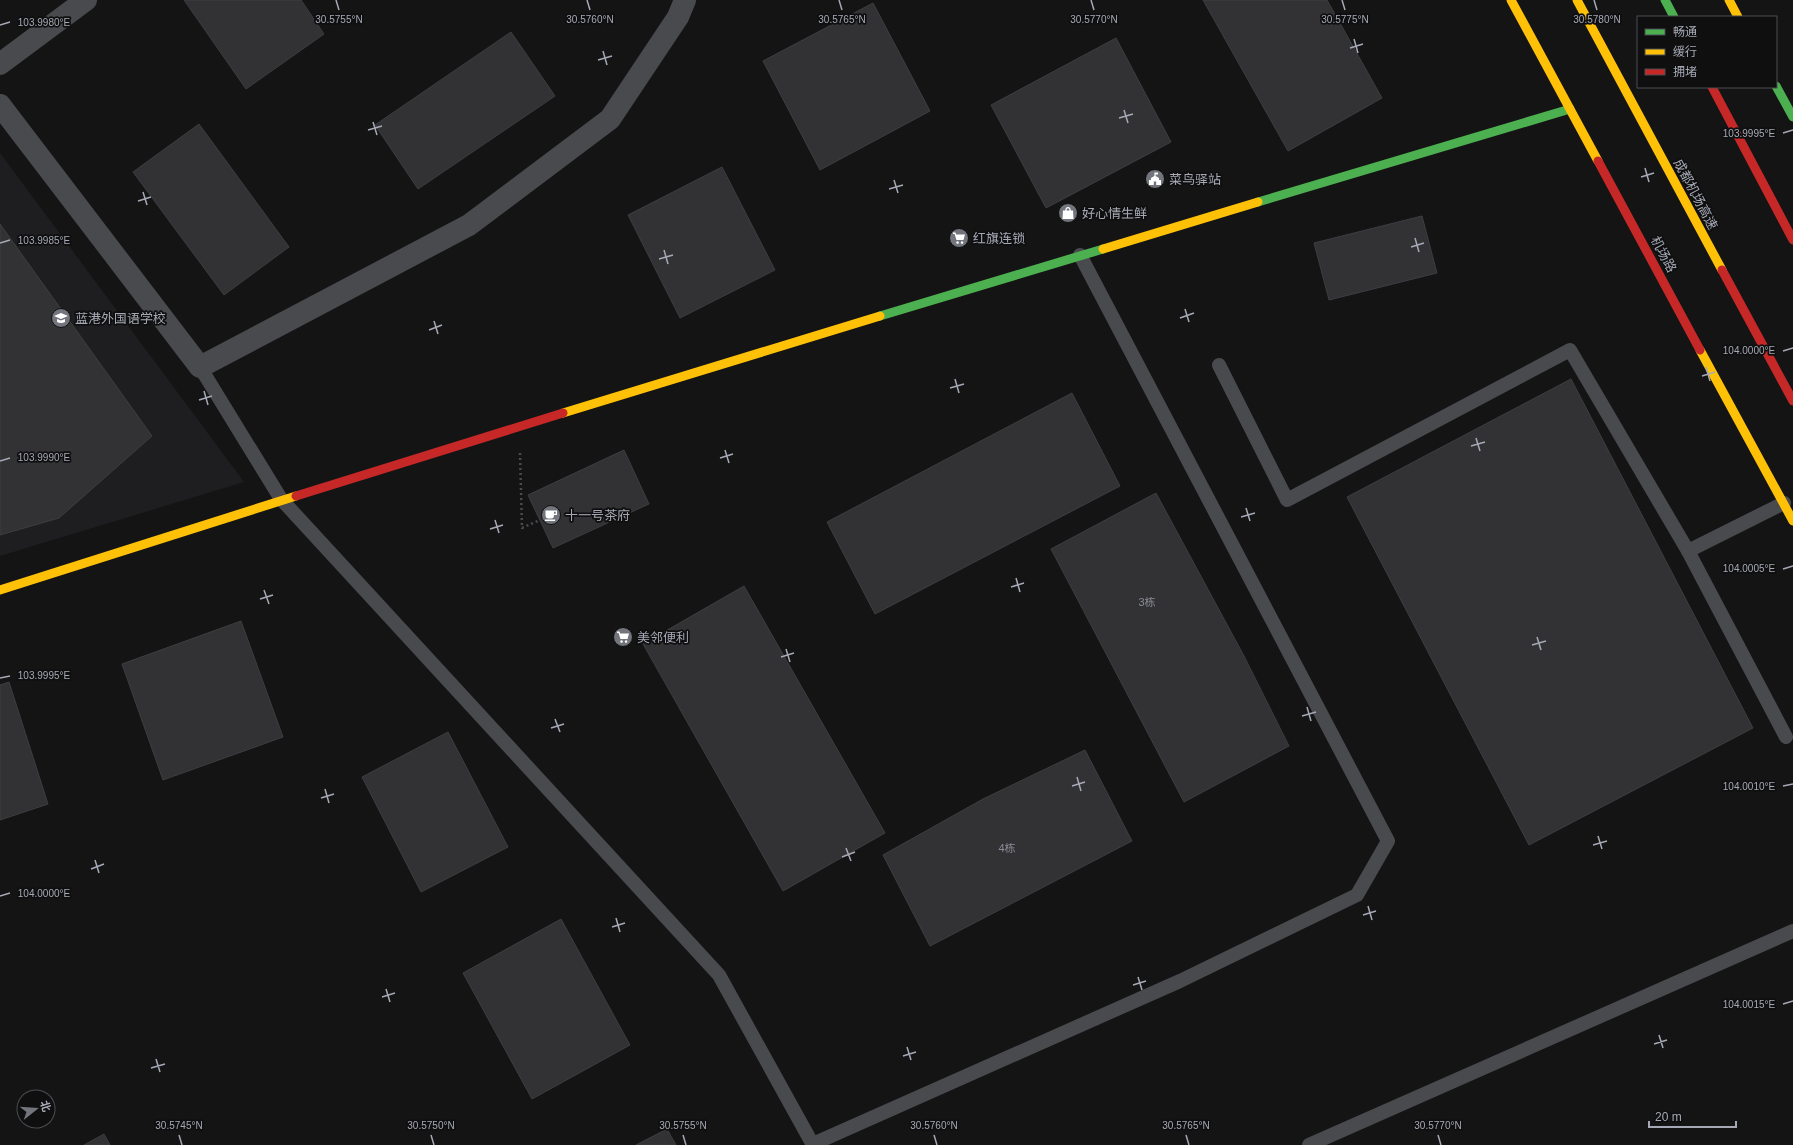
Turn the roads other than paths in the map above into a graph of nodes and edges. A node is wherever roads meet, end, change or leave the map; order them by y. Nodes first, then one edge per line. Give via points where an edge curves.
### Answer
1 (86, 0) edge
2 (685, 0) edge
3 (1511, 0) edge
4 (1577, 0) edge
5 (1665, 0) edge
6 (1729, 0) edge
7 (1673, 16) edge
8 (1737, 16) edge
9 (0, 64) edge
10 (1713, 88) edge
11 (1777, 88) edge
12 (0, 105) edge
13 (1570, 109) junction
14 (1793, 117) edge
15 (1793, 240) edge
16 (1080, 255) junction
17 (1219, 364) dead end
18 (200, 367) junction
19 (1793, 401) edge
20 (281, 499) junction
21 (1784, 503) junction
22 (1793, 521) edge
23 (1688, 551) junction
24 (0, 590) edge
25 (1786, 737) dead end
26 (1793, 931) edge
27 (813, 1144) edge
28 (1309, 1145) edge

1 - 9 street
2 - 18 street via 678,18 610,119 469,225
3 - 13 main road, 机场路
4 - 19 main road, 成都机场高速
5 - 7 main road
6 - 8 main road
10 - 15 main road
11 - 14 main road
12 - 18 street
13 - 16 main road
13 - 21 main road, 机场路
16 - 20 main road
16 - 27 lane via 1388,841 1357,895 1180,981
17 - 23 lane via 1287,500 1570,350
18 - 20 lane
20 - 24 main road
20 - 27 lane via 719,975
21 - 22 main road, 机场路
21 - 23 lane
23 - 25 lane
26 - 28 lane

